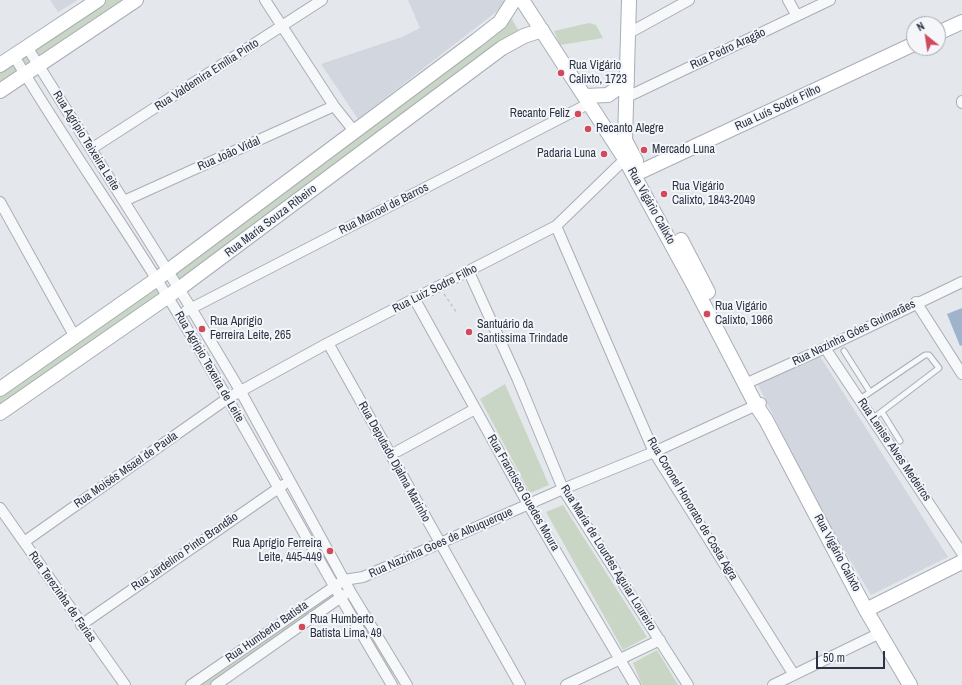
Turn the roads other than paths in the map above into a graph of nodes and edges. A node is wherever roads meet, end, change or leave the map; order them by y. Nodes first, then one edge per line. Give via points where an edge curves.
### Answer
1 (98, 0) edge
2 (136, 0) edge
3 (265, 0) edge
4 (322, 0) edge
5 (514, 0) edge
6 (522, 0) edge
7 (629, 0) edge
8 (689, 0) edge
9 (788, 0) edge
10 (830, 0) edge
11 (797, 16) junction
12 (962, 22) edge
13 (282, 26) junction
14 (946, 29) edge
15 (542, 30) junction
16 (629, 33) junction
17 (27, 47) junction
18 (906, 48) edge
19 (4, 60) edge
20 (38, 65) junction
21 (24, 74) junction
22 (627, 81) junction
23 (0, 91) edge
24 (625, 98) junction
25 (588, 100) junction
26 (334, 106) junction
27 (354, 131) junction
28 (91, 149) junction
29 (625, 159) junction
30 (642, 171) junction
31 (124, 201) junction
32 (0, 202) edge
33 (556, 226) junction
34 (145, 235) joint
35 (469, 272) junction
36 (162, 275) junction
37 (962, 282) edge
38 (180, 288) junction
39 (167, 297) junction
40 (414, 298) junction
41 (916, 302) junction
42 (191, 308) junction
43 (179, 315) junction
44 (75, 337) junction
45 (328, 343) junction
46 (826, 348) junction
47 (844, 351) dead end
48 (962, 374) edge
49 (749, 382) junction
50 (0, 390) edge
51 (241, 392) junction
52 (870, 392) junction
53 (228, 398) junction
54 (860, 399) junction
55 (759, 404) junction
56 (475, 409) junction
57 (882, 412) junction
58 (0, 413) edge
59 (872, 419) junction
60 (900, 441) dead end
61 (398, 451) dead end
62 (654, 452) junction
63 (290, 481) junction
64 (278, 488) junction
65 (563, 489) junction
66 (528, 504) junction
67 (0, 508) edge
68 (24, 542) junction
69 (439, 544) junction
70 (962, 553) edge
71 (962, 562) edge
72 (363, 577) junction
73 (344, 580) junction
74 (333, 586) junction
75 (350, 591) junction
76 (339, 598) junction
77 (866, 610) junction
78 (81, 625) junction
79 (880, 633) junction
80 (660, 640) junction
81 (620, 659) junction
82 (399, 672) junction
83 (794, 675) junction
84 (387, 683) edge
85 (125, 685) edge
86 (190, 685) edge
87 (216, 685) edge
88 (406, 685) edge
89 (520, 685) edge
90 (566, 685) edge
91 (635, 685) edge
92 (688, 685) edge
93 (773, 685) edge
94 (910, 685) edge

1 - 17 street
2 - 20 street
3 - 13 street
4 - 13 street, Rua Valdemira Emília Pinto
5 - 27 street, Rua Maria Souza Ribeiro via 500,22
6 - 15 street, Rua Vigário Calixto
7 - 16 street, Rua Vigário Calixto
8 - 16 street
9 - 11 street
10 - 11 street, Rua Pedro Aragão
11 - 24 street, Rua Pedro Aragão
12 - 14 street
13 - 26 street
13 - 28 street, Rua Valdemira Emília Pinto
15 - 25 street, Rua Vigário Calixto
15 - 38 street, Rua Maria Souza Ribeiro via 502,48
16 - 22 street, Rua Vigário Calixto
17 - 19 street
17 - 20 street, Rua Agrípio Teixeira Leite
18 - 30 street, Rua Luís Sodré Filho
19 - 21 street, Rua Agrípio Texeira de Leite
20 - 21 street
20 - 28 street, Rua Agrípio Teixeira Leite
21 - 23 street
21 - 36 street, Rua Agrípio Texeira de Leite
22 - 24 street, Rua Vigário Calixto
22 - 25 street via 608,95
24 - 30 street, Rua Vigário Calixto via 625,140
25 - 29 street, Rua Vigário Calixto
25 - 42 street, Rua Manoel de Barros
26 - 27 street
26 - 31 street, Rua João Vidal
27 - 36 street, Rua Maria Souza Ribeiro
28 - 31 street, Rua Agrípio Teixeira Leite
29 - 33 street, Rua Luiz Sodre Filho
29 - 49 street, Rua Vigário Calixto
30 - 49 street, Rua Vigário Calixto via 695,266
31 - 34 street, Rua Agrípio Teixeira Leite
32 - 44 street
33 - 35 street, Rua Luiz Sodre Filho
33 - 62 street, Rua Coronel Honorato de Costa Agra
34 - 36 street, Rua Agrípio Texeira de Leite
35 - 40 street, Rua Luiz Sodre Filho
35 - 65 street, Rua Maria de Lourdes Aguiar Loureiro via 518,380
36 - 38 street, Rua Agrípio Texeira de Leite
36 - 39 street, Rua Agrípio Texeira de Leite
36 - 44 street, Rua Maria Souza Ribeiro
37 - 41 street, Rua Nazinha Góes Guimarães
38 - 39 street, Rua Maria Souza Ribeiro
38 - 42 street, Rua Agrípio Texeira de Leite
39 - 43 street, Rua Agrípio Texeira de Leite
39 - 58 street, Rua Maria Souza Ribeiro
40 - 45 street, Rua Luiz Sodre Filho
40 - 56 street, Rua Francisco Guedes Moura
41 - 46 street, Rua Nazinha Góes Guimarães
41 - 48 street
42 - 43 street, Rua Manoel de Barros
42 - 51 street, Rua Agrípio Texeira de Leite
43 - 53 street, Rua Agrípio Texeira de Leite
44 - 50 street, Rua Maria Souza Ribeiro
45 - 51 street, Rua Luiz Sodre Filho
45 - 69 street, Rua Deputado Djalma Marinho
46 - 49 street, Rua Nazinha Góes Guimarães
46 - 54 street, Rua Lenise Alves Medeiros
47 - 52 lane
49 - 55 street, Rua Vigário Calixto
51 - 53 street, Rua Luiz Sodre Filho
51 - 63 street, Rua Agrípio Texeira de Leite
52 - 54 lane
52 - 57 lane via 925,355 929,355 939,368
53 - 64 street, Rua Agrípio Texeira de Leite
53 - 68 street, Rua Moisés Msael de Paula
54 - 59 street, Rua Lenise Alves Medeiros
55 - 62 street, Rua Nazinha Goes de Albuquerque
55 - 77 street, Rua Vigário Calixto
56 - 61 street
56 - 66 street, Rua Francisco Guedes Moura
57 - 59 lane
57 - 60 lane
59 - 70 street, Rua Lenise Alves Medeiros
62 - 65 street, Rua Nazinha Goes de Albuquerque
62 - 83 street, Rua Coronel Honorato de Costa Agra
63 - 64 street, Rua Jardelino Pinto Brandão
63 - 73 street, Rua Agrípio Texeira de Leite
64 - 74 street, Rua Agrípio Texeira de Leite
64 - 78 street, Rua Jardelino Pinto Brandão
65 - 66 street, Rua Nazinha Goes de Albuquerque
65 - 80 street, Rua Maria de Lourdes Aguiar Loureiro
66 - 69 street, Rua Nazinha Goes de Albuquerque
66 - 81 street, Rua Francisco Guedes Moura
67 - 68 street, Rua Terezinha de Farias
68 - 78 street, Rua Terezinha de Farias
69 - 72 street, Rua Nazinha Goes de Albuquerque
69 - 89 street, Rua Deputado Djalma Marinho
71 - 77 street
72 - 73 street, Rua Nazinha Goes de Albuquerque
72 - 75 street, Rua Nazinha Goes de Albuquerque
73 - 74 street, Rua Humberto Batista
73 - 75 street, Rua Agrípio Texeira de Leite
74 - 76 street, Rua Agrípio Texeira de Leite
74 - 86 street, Rua Humberto Batista
75 - 76 street, Rua Humberto Batista
75 - 82 street, Rua Agrípio Texeira de Leite
76 - 84 street, Rua Agrípio Texeira de Leite
76 - 87 street, Rua Humberto Batista
77 - 79 street, Rua Vigário Calixto
78 - 85 street, Rua Terezinha de Farias
79 - 83 street
79 - 94 street, Rua Vigário Calixto
80 - 81 street
80 - 92 street, Rua Maria de Lourdes Aguiar Loureiro
81 - 90 street
81 - 91 street, Rua Francisco Guedes Moura
82 - 84 street
82 - 88 street, Rua Agrípio Texeira de Leite
83 - 93 street

